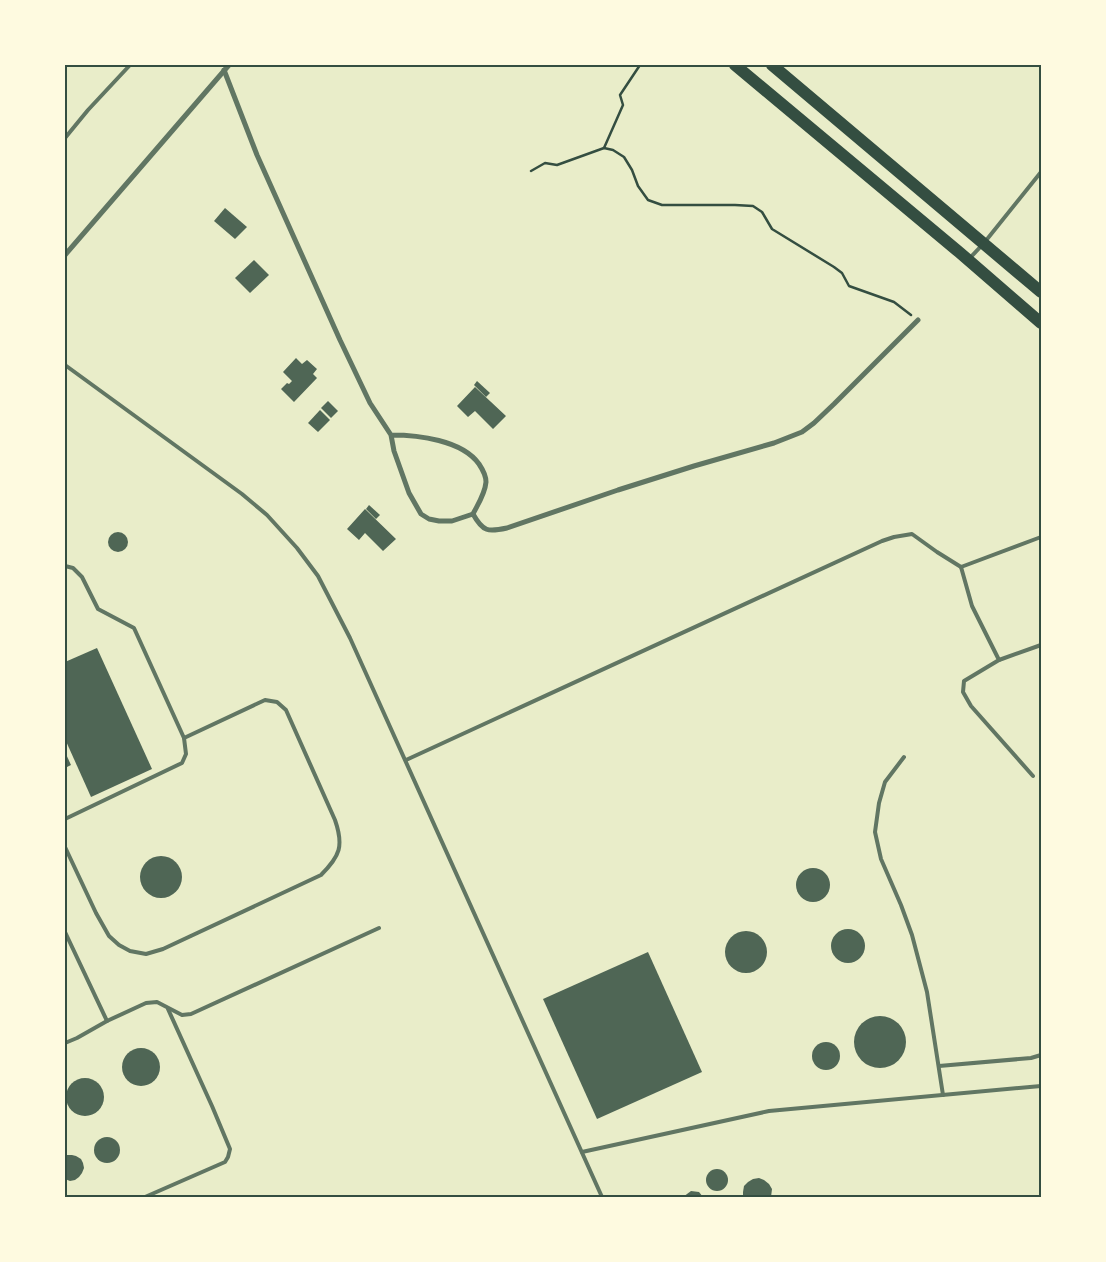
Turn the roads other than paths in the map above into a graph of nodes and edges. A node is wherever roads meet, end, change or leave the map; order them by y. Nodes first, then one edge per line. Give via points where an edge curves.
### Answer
1 (130, 65) edge
2 (228, 65) edge
3 (735, 65) edge
4 (780, 67) edge
5 (224, 70) junction
6 (65, 138) edge
7 (1041, 172) edge
8 (984, 243) junction
9 (65, 255) edge
10 (968, 260) junction
11 (1041, 292) edge
12 (918, 320) road end
13 (1041, 323) edge
14 (65, 365) edge
15 (391, 435) junction
16 (473, 514) junction
17 (1041, 537) edge
18 (65, 566) edge
19 (961, 567) junction
20 (1041, 646) edge
21 (999, 660) junction
22 (184, 738) junction
23 (904, 757) dead end
24 (406, 760) junction
25 (1033, 776) dead end
26 (65, 820) edge
27 (65, 847) edge
28 (379, 928) dead end
29 (65, 932) edge
30 (167, 1006) junction
31 (107, 1021) junction
32 (65, 1043) edge
33 (1041, 1055) edge
34 (939, 1066) junction
35 (1041, 1086) edge
36 (943, 1095) junction
37 (582, 1152) junction
38 (145, 1197) edge
39 (602, 1197) edge

1 - 6 lane
2 - 5 street
3 - 10 highway
4 - 8 highway
5 - 9 street
5 - 15 street via 257,156 336,332 370,403
7 - 8 lane
8 - 10 lane
8 - 11 highway
10 - 13 highway
12 - 16 street via 802,432 507,528 486,530
14 - 24 lane via 242,494 267,515 297,548 318,576 350,638
15 - 16 street via 409,493 421,514 429,519 452,521
15 - 16 street via 431,438 450,444 476,459 484,470 486,481 484,493
17 - 19 lane
18 - 22 lane via 73,568 82,577 98,609 134,628
19 - 21 lane via 972,606
19 - 24 lane via 912,534 882,541
20 - 21 lane
21 - 25 lane via 964,681 963,692 971,706
22 - 26 lane via 186,754 182,763
22 - 27 lane via 265,700 277,702 286,710 339,830 340,846 336,858 321,876 146,954 130,951 109,936
23 - 34 lane via 885,782 878,803 875,832 881,860 912,935 927,992
24 - 37 lane
28 - 30 lane via 191,1014 182,1015
29 - 31 lane
30 - 31 lane via 157,1002 146,1003
30 - 38 lane via 230,1148 225,1162
31 - 32 lane
33 - 34 lane
34 - 36 lane
35 - 36 lane
36 - 37 lane via 769,1111
37 - 39 lane

